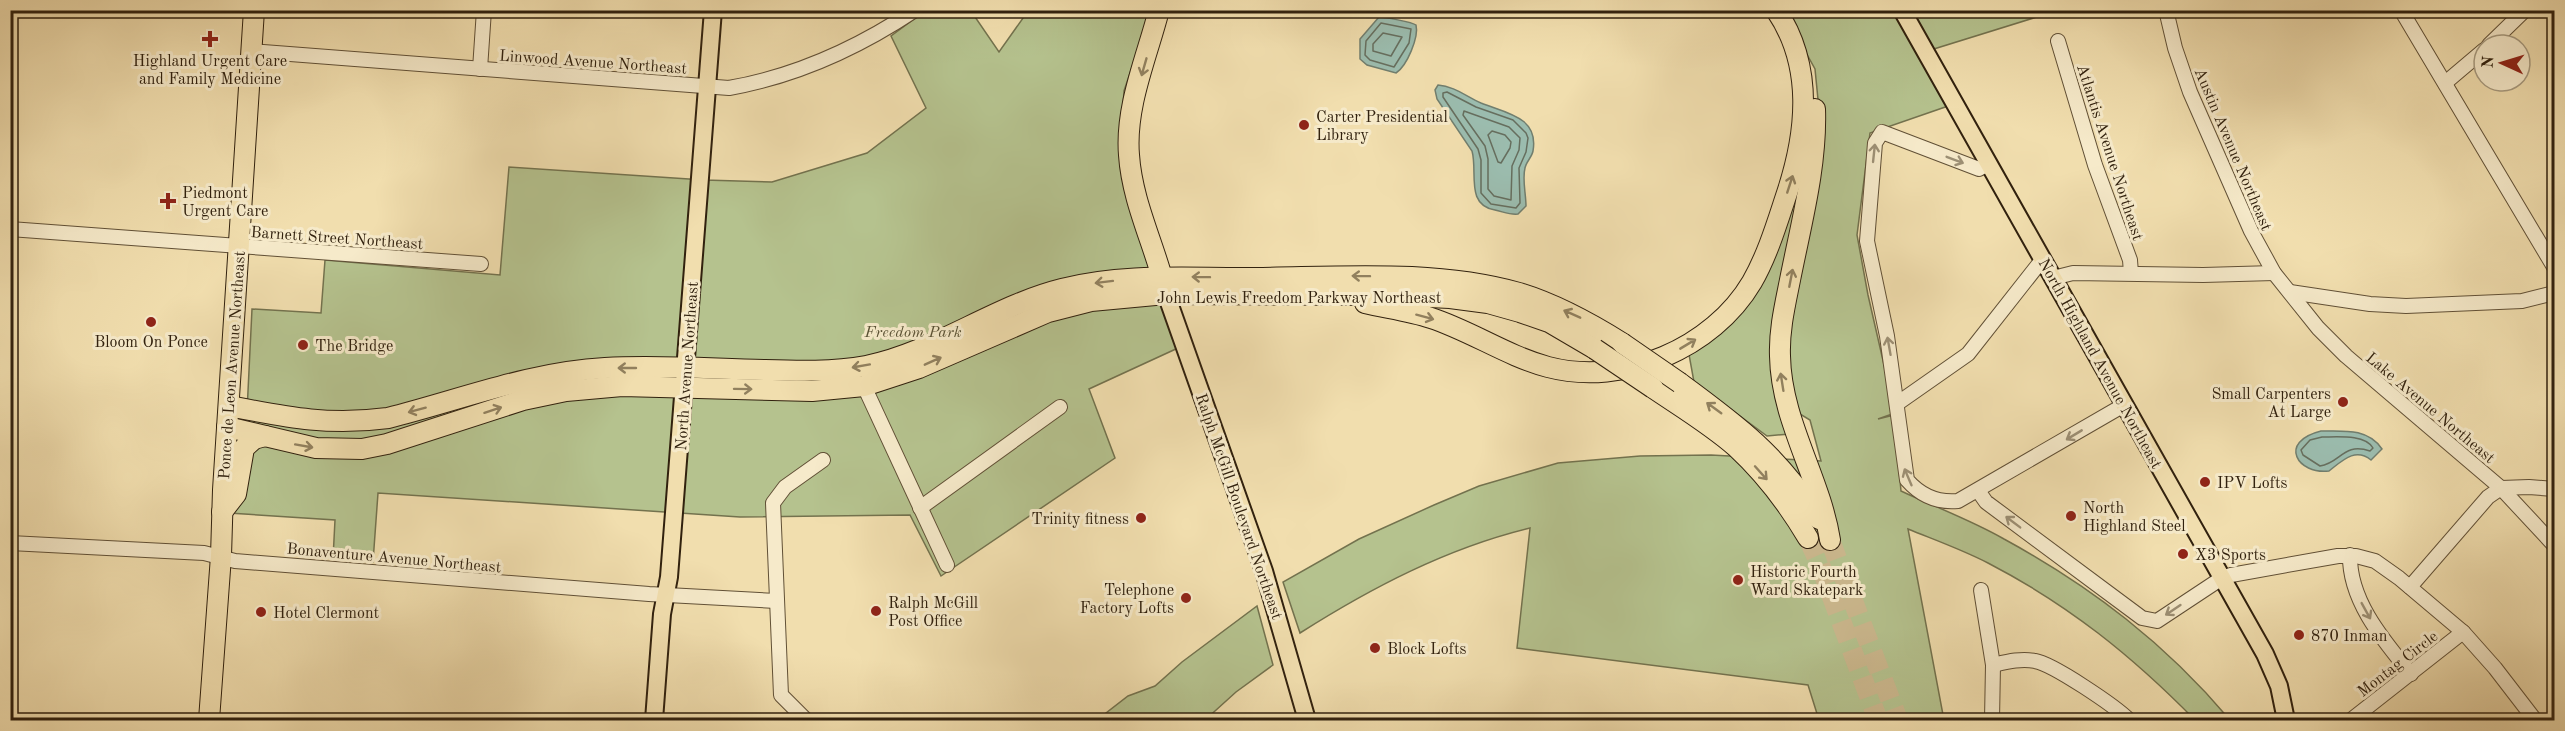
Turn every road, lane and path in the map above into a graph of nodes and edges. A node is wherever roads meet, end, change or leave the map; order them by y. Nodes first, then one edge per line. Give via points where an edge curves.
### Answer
1 (254, 10) edge
2 (484, 10) edge
3 (713, 10) edge
4 (915, 10) edge
5 (1159, 10) edge
6 (1776, 10) edge
7 (1902, 10) edge
8 (2166, 10) edge
9 (2401, 10) edge
10 (2525, 10) edge
11 (2501, 33) edge
12 (1794, 41) junction
13 (2058, 41) dead end
14 (251, 51) junction
15 (2472, 60) edge
16 (480, 69) junction
17 (2445, 83) junction
18 (707, 87) junction
19 (1988, 164) junction
20 (10, 229) edge
21 (238, 247) junction
22 (2042, 260) junction
23 (481, 264) dead end
24 (2554, 267) edge
25 (2131, 273) junction
26 (2274, 273) junction
27 (2053, 278) junction
28 (1164, 286) junction
29 (2290, 292) junction
30 (2554, 293) edge
31 (1327, 296) junction
32 (686, 368) junction
33 (864, 386) junction
34 (684, 388) junction
35 (1898, 403) junction
36 (2124, 405) junction
37 (229, 406) junction
38 (1060, 407) dead end
39 (227, 427) junction
40 (265, 436) junction
41 (824, 460) dead end
42 (2501, 488) junction
43 (2554, 489) edge
44 (1978, 492) junction
45 (920, 508) junction
46 (222, 512) junction
47 (1808, 538) tunnel mouth
48 (10, 543) edge
49 (2554, 545) edge
50 (2349, 555) junction
51 (221, 556) junction
52 (947, 565) dead end
53 (2222, 578) junction
54 (2410, 587) junction
55 (1980, 590) dead end
56 (666, 594) junction
57 (776, 602) junction
58 (2463, 632) junction
59 (1993, 665) junction
60 (2411, 674) junction
61 (209, 720) edge
62 (654, 720) edge
63 (806, 720) edge
64 (1307, 720) edge
65 (1992, 720) edge
66 (2129, 720) edge
67 (2286, 720) edge
68 (2351, 720) edge
69 (2535, 720) edge

1 - 14 highway, Ponce de Leon Avenue Northeast
2 - 16 street
3 - 18 main road, North Avenue Northeast
4 - 18 street, Linwood Avenue Northeast via 858,45 804,68 752,84
5 -> 28 highway, John Lewis Freedom Parkway Northeast via 1130,116 1129,154 1134,189
6 - 12 highway
7 - 19 main road, North Highland Avenue Northeast
8 - 26 street, Austin Avenue Northeast via 2190,92 2251,231
9 - 17 street
10 - 11 street
12 - 28 highway, John Lewis Freedom Parkway Northeast, bridge via 1813,89 1815,133 1780,345 1783,388 1826,516 1830,540 1805,497 1748,433 1622,343 1554,306 1463,282 1373,277
31 -> 12 highway via 1430,317 1516,357 1562,370 1613,370 1662,358 1682,348 1713,327 1735,305 1770,245 1801,141 1803,86
13 - 25 street, Atlantis Avenue Northeast
14 - 16 street, Linwood Avenue Northeast
14 - 21 highway, Ponce de Leon Avenue Northeast
15 - 17 street
16 - 18 street, Linwood Avenue Northeast
17 - 24 street
18 - 32 main road, North Avenue Northeast
19 - 22 main road, North Highland Avenue Northeast
35 -> 19 street via 1867,241 1875,143 1882,132 1979,169
20 - 21 street, Barnett Street Northeast
21 - 23 street, Barnett Street Northeast
21 - 37 highway, Ponce de Leon Avenue Northeast
22 - 27 main road, North Highland Avenue Northeast
22 - 35 street via 1968,354
25 - 26 street
25 - 27 street via 2073,273
26 - 29 street, Austin Avenue Northeast
27 - 36 main road, North Highland Avenue Northeast
28 - 31 highway, John Lewis Freedom Parkway Northeast
28 -> 32 highway, John Lewis Freedom Parkway Northeast via 1082,284 1036,296 868,365 797,371
33 -> 28 highway, John Lewis Freedom Parkway Northeast via 919,368 1048,312
28 - 64 main road, Ralph McGill Boulevard Northeast via 1264,571
29 - 30 street via 2406,306 2505,303
29 - 42 street, Lake Avenue Northeast via 2346,356
31 -> 47 highway, John Lewis Freedom Parkway Northeast, bridge via 1424,296 1488,303 1549,322 1719,434 1777,490
32 - 34 main road, North Avenue Northeast
32 -> 37 highway, John Lewis Freedom Parkway Northeast via 573,370 363,421 324,423
34 -> 33 highway, John Lewis Freedom Parkway Northeast via 812,391
33 - 45 street
40 -> 34 highway, John Lewis Freedom Parkway Northeast via 316,448 362,449 556,393 622,386
34 - 56 main road, North Avenue Northeast
44 -> 35 street via 1942,503 1917,492 1905,475
36 -> 44 street
36 - 53 main road, North Highland Avenue Northeast
37 - 39 highway, Ponce de Leon Avenue Northeast
38 - 45 street
39 - 40 highway, John Lewis Freedom Parkway Northeast
39 - 46 highway, Ponce de Leon Avenue Northeast
40 - 46 highway via 243,448 236,494
41 - 57 street via 785,487 773,503
42 - 43 street
42 - 49 street, Lake Avenue Northeast
42 - 54 street via 2488,497
53 -> 44 street via 2157,621 2142,618 1986,502
45 - 52 street
46 - 51 highway, Ponce de Leon Avenue Northeast
48 - 51 street, Bonaventure Avenue Northeast
50 - 53 street
50 - 54 street via 2380,564
50 -> 60 street via 2359,599
51 - 56 street, Bonaventure Avenue Northeast via 241,561
51 - 61 highway, Ponce de Leon Avenue Northeast
53 - 67 main road, North Highland Avenue Northeast via 2273,670
54 - 58 street
55 - 59 street
56 - 57 street, Bonaventure Avenue Northeast
56 - 62 main road, North Avenue Northeast
57 - 63 street via 781,695
58 - 60 street, Montag Circle
58 - 69 street
59 - 65 street
59 - 66 street via 2016,660 2043,663 2117,708
60 - 68 street, Montag Circle

